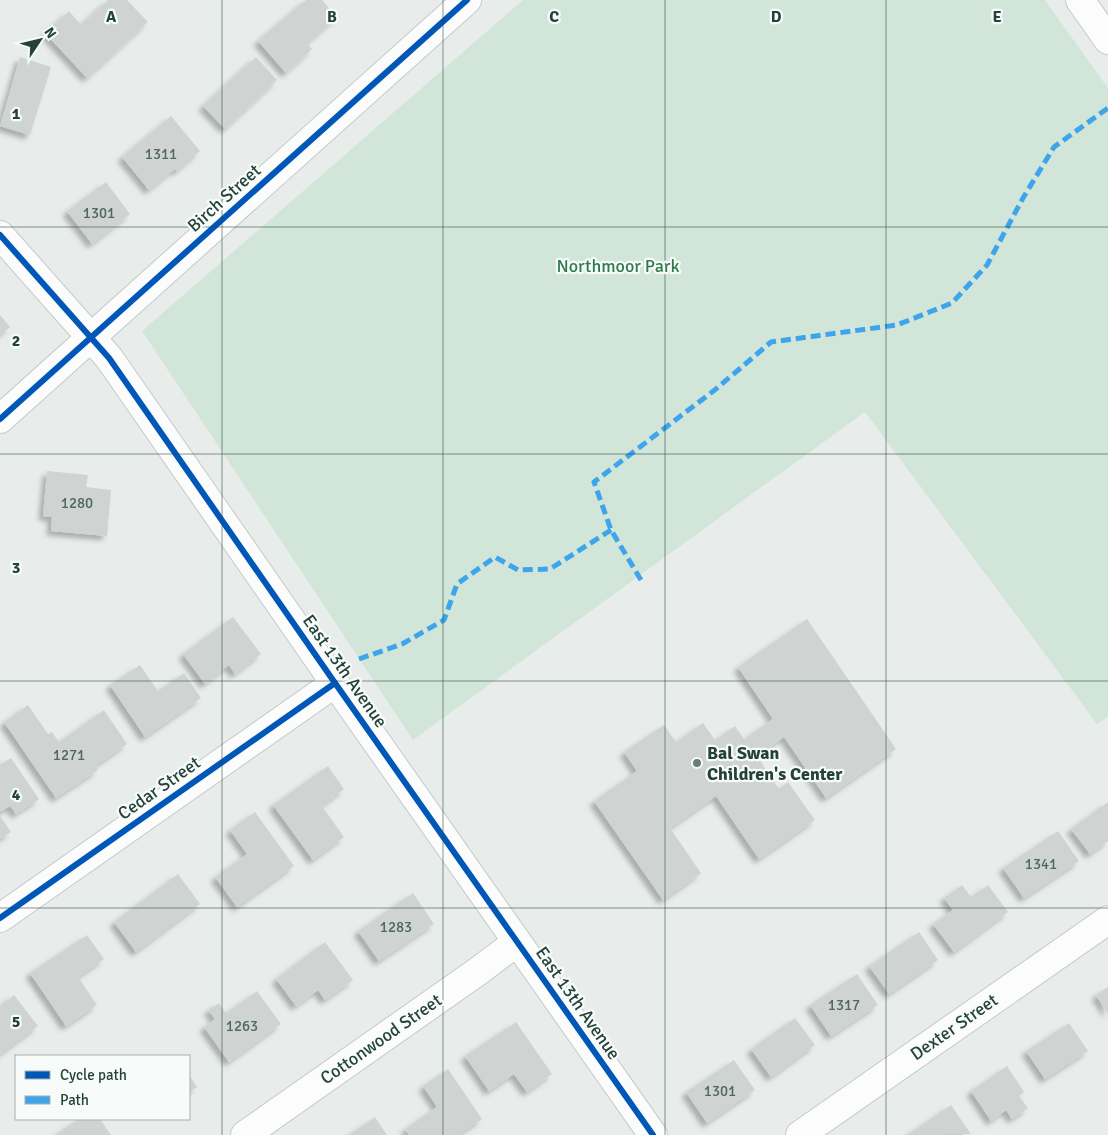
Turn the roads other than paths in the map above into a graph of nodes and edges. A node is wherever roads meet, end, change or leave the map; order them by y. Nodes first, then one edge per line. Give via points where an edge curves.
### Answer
1 (468, 0) edge
2 (1080, 0) edge
3 (1108, 40) edge
4 (0, 235) edge
5 (91, 337) junction
6 (0, 419) edge
7 (335, 683) junction
8 (0, 918) edge
9 (1108, 920) edge
10 (517, 942) junction
11 (245, 1135) edge
12 (653, 1135) edge
13 (800, 1135) edge

1 - 5 street, Birch Street
2 - 3 street
4 - 5 street, East 13th Avenue
5 - 6 street, Birch Street
5 - 7 street, East 13th Avenue via 109,358
7 - 8 street, Cedar Street
7 - 10 street, East 13th Avenue
9 - 13 street, Dexter Street
10 - 11 street, Cottonwood Street
10 - 12 street, East 13th Avenue

